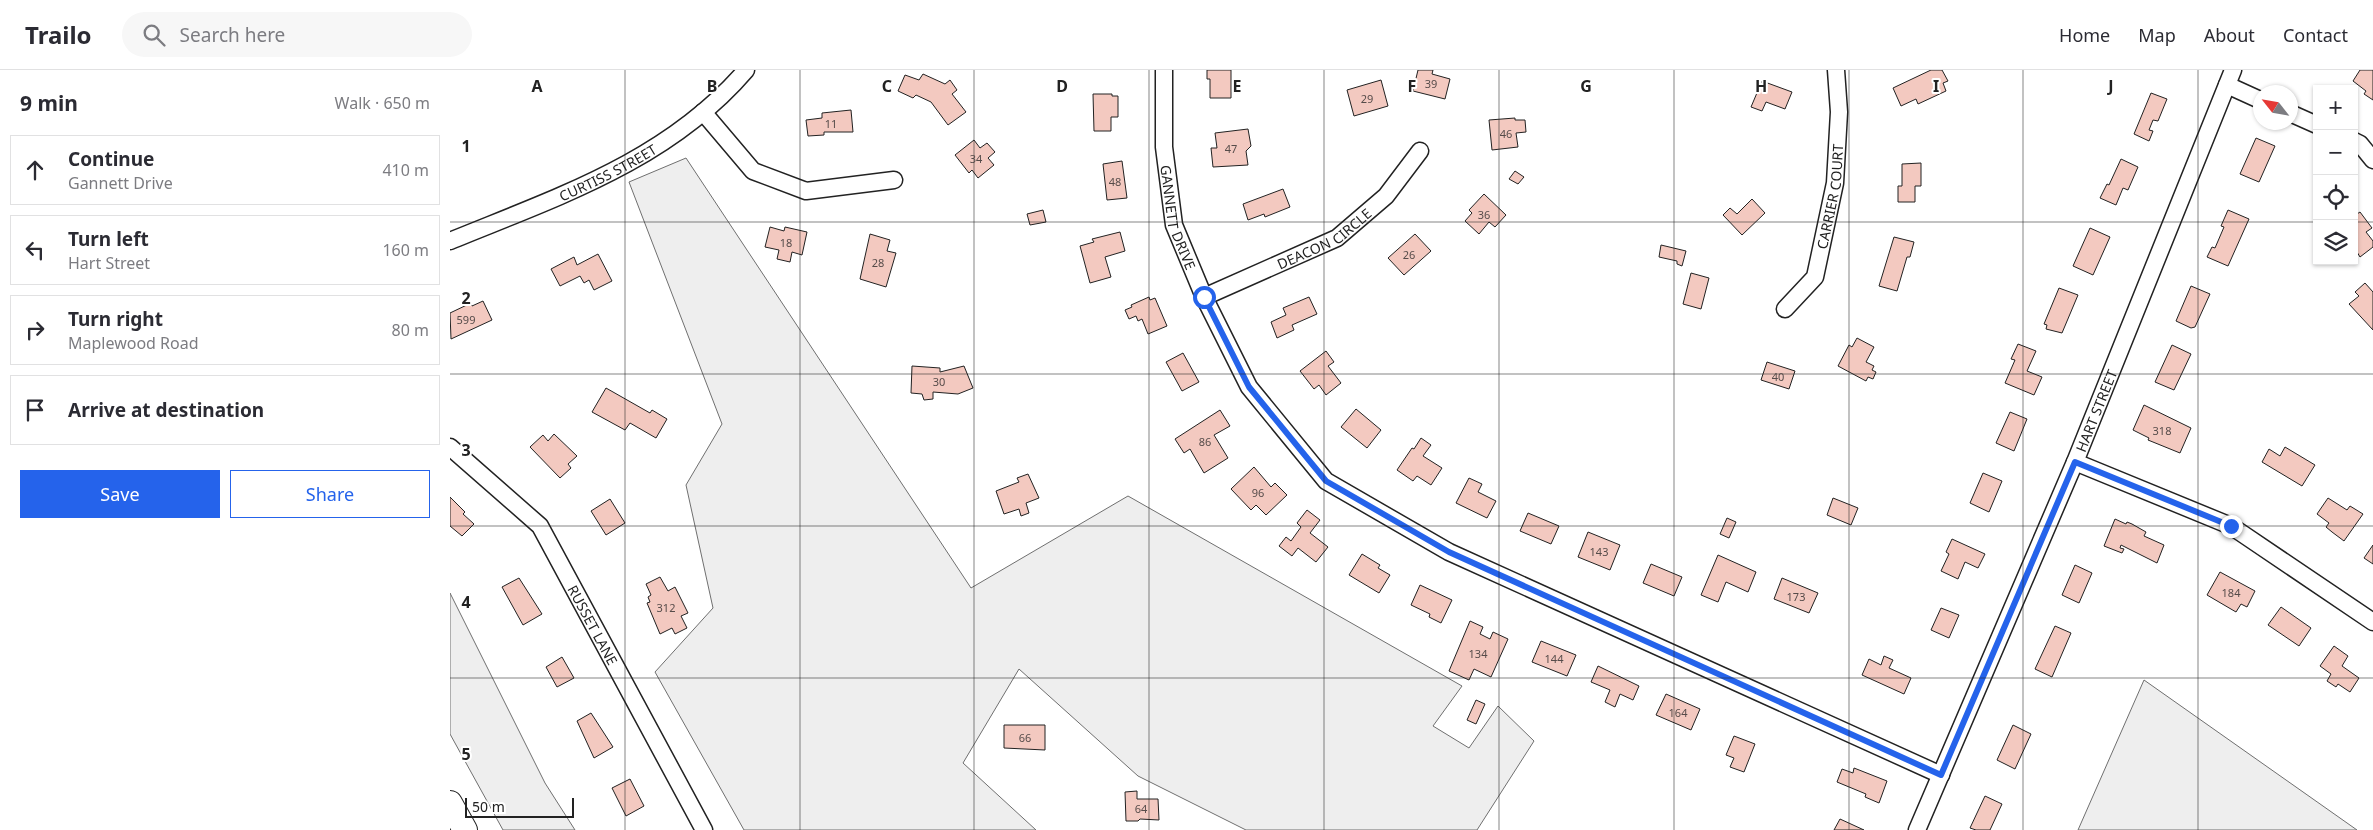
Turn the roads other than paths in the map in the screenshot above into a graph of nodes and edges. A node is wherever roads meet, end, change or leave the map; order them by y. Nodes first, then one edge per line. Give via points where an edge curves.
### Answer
1 (746, 70) edge
2 (1164, 70) edge
3 (1836, 70) edge
4 (2233, 70) edge
5 (2227, 86) junction
6 (2253, 97) edge
7 (703, 112) junction
8 (2298, 117) edge
9 (2313, 123) edge
10 (2358, 143) edge
11 (1420, 151) dead end
12 (2373, 160) edge
13 (894, 180) dead end
14 (450, 241) edge
15 (1204, 297) junction
16 (1785, 308) dead end
17 (450, 447) edge
18 (2075, 462) junction
19 (2373, 622) edge
20 (1941, 775) junction
21 (450, 803) edge
22 (465, 830) edge
23 (704, 830) edge
24 (1917, 830) edge

1 - 7 street, CURTISS STREET
2 - 15 street, GANNETT DRIVE via 1164,147 1174,225
3 - 16 street, CARRIER COURT via 1839,112 1835,183 1815,278
4 - 5 street, HART STREET
5 - 6 street
5 - 18 street, HART STREET
7 - 13 street via 753,171 806,191
7 - 14 street, CURTISS STREET via 631,163 600,179
8 - 9 street
10 - 12 street
11 - 15 street, DEACON CIRCLE via 1386,196 1337,238
15 - 20 street, GANNETT DRIVE via 1249,387 1326,481 1449,552
17 - 23 street, RUSSET LANE via 540,526
18 - 19 street via 2231,526
18 - 20 street, HART STREET
20 - 24 street, HART STREET
21 - 22 highway

